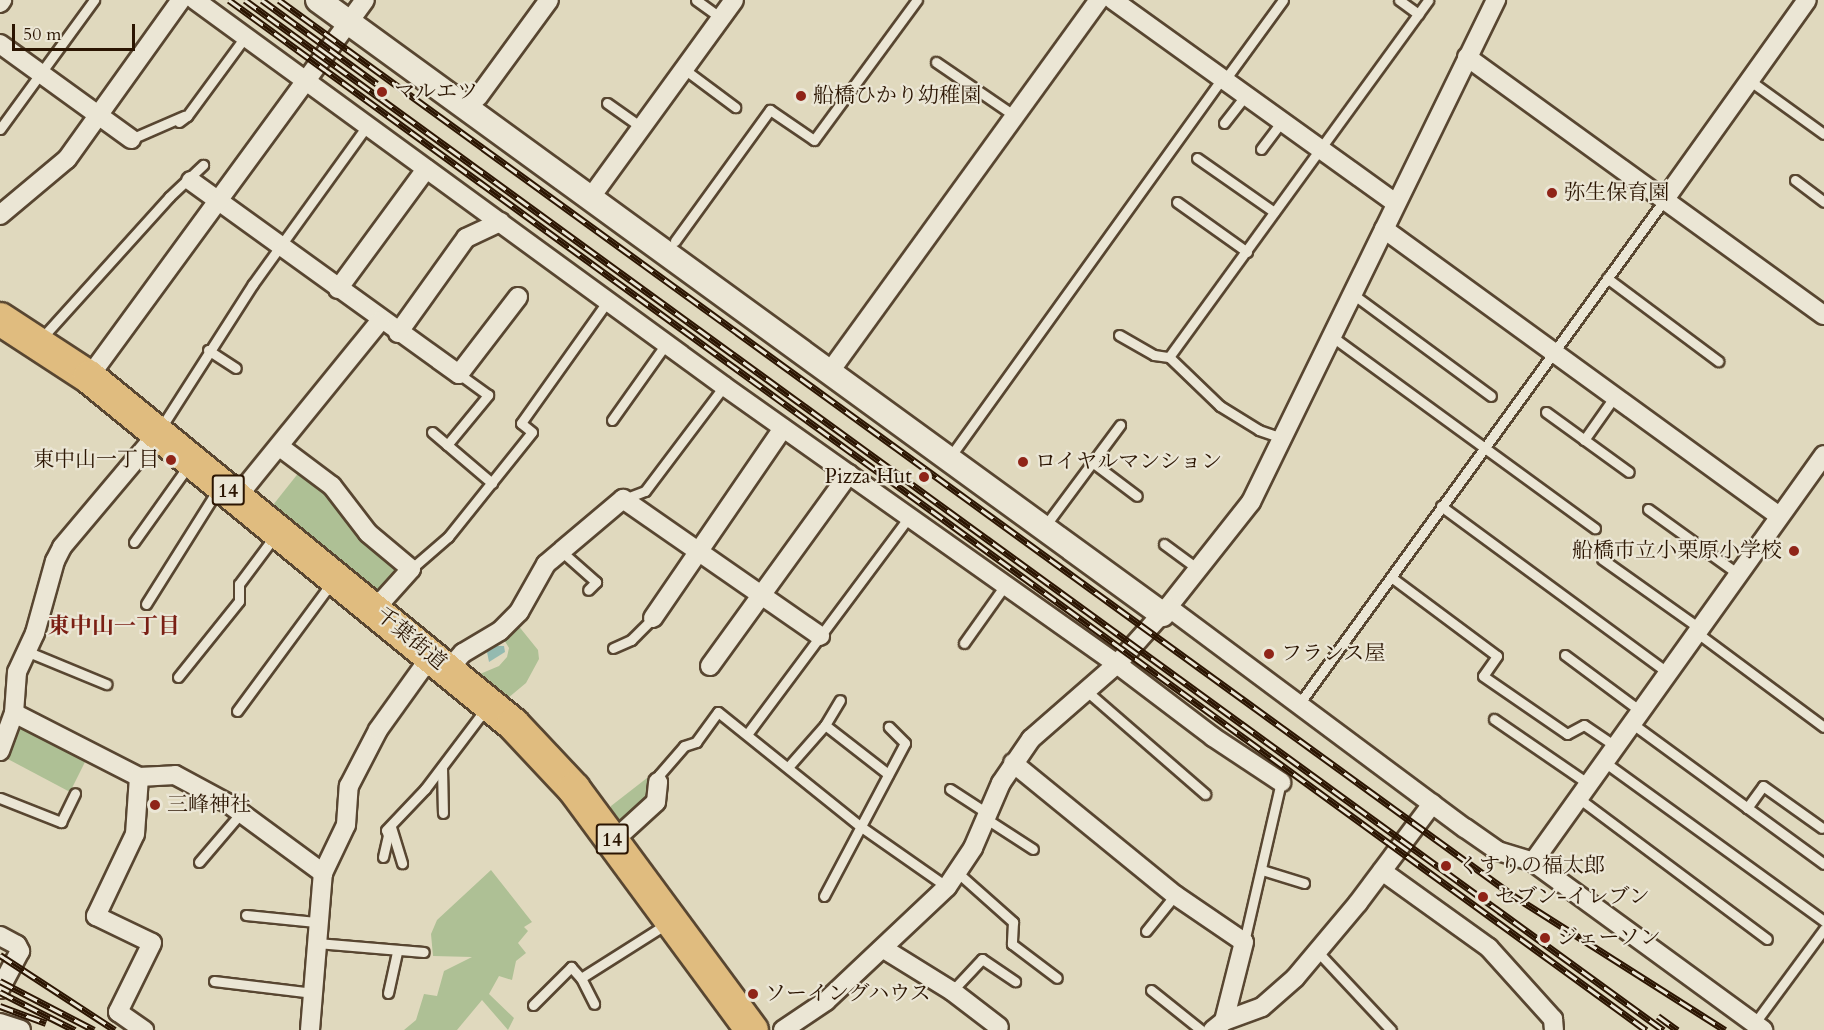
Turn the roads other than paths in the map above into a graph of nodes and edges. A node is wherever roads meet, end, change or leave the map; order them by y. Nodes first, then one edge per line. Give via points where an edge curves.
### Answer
1 (93, 0) edge
2 (181, 0) edge
3 (195, 0) edge
4 (318, 0) edge
5 (365, 0) edge
6 (549, 0) edge
7 (696, 0) edge
8 (734, 0) edge
9 (904, 0) edge
10 (1100, 0) edge
11 (1113, 0) edge
12 (1283, 0) edge
13 (1399, 0) edge
14 (1428, 0) edge
15 (1496, 0) edge
16 (1807, 0) edge
17 (915, 3) edge
18 (1418, 14) junction
19 (721, 18) junction
20 (348, 22) junction
21 (244, 37) junction
22 (0, 44) edge
23 (1467, 57) junction
24 (936, 62) dead end
25 (684, 69) junction
26 (41, 72) junction
27 (1223, 80) junction
28 (1749, 80) junction
29 (305, 81) junction
30 (1245, 96) junction
31 (478, 97) dead end
32 (607, 103) dead end
33 (735, 106) dead end
34 (99, 115) junction
35 (1015, 116) junction
36 (1281, 122) junction
37 (1224, 123) dead end
38 (367, 126) junction
39 (641, 128) junction
40 (0, 129) edge
41 (1824, 134) edge
42 (131, 138) joint
43 (1261, 149) dead end
44 (1320, 149) junction
45 (1197, 158) dead end
46 (203, 165) dead end
47 (426, 169) junction
48 (1795, 180) dead end
49 (190, 181) junction
50 (591, 197) junction
51 (1665, 199) junction
52 (217, 201) junction
53 (1177, 202) dead end
54 (1824, 202) edge
55 (1395, 203) junction
56 (1274, 212) junction
57 (0, 215) edge
58 (500, 222) junction
59 (1384, 229) junction
60 (675, 240) dead end
61 (279, 246) junction
62 (1247, 252) junction
63 (1607, 278) junction
64 (338, 290) junction
65 (1354, 295) junction
66 (518, 297) dead end
67 (607, 302) junction
68 (1824, 315) edge
69 (0, 319) edge
70 (380, 321) junction
71 (398, 333) junction
72 (1119, 334) dead end
73 (1334, 338) junction
74 (38, 342) junction
75 (666, 344) junction
76 (208, 350) junction
77 (1552, 351) junction
78 (1169, 357) junction
79 (1718, 362) dead end
80 (236, 368) dead end
81 (831, 370) junction
82 (459, 374) junction
83 (89, 377) junction
84 (724, 386) junction
85 (1491, 396) dead end
86 (1615, 396) junction
87 (1546, 412) dead end
88 (612, 420) dead end
89 (1120, 425) dead end
90 (161, 428) junction
91 (783, 428) junction
92 (432, 432) dead end
93 (1285, 439) junction
94 (1584, 440) junction
95 (447, 445) junction
96 (280, 447) junction
97 (1484, 448) junction
98 (1824, 454) edge
99 (950, 457) junction
100 (193, 461) junction
101 (1092, 462) junction
102 (1629, 472) dead end
103 (849, 474) junction
104 (492, 483) junction
105 (229, 491) junction
106 (1137, 496) dead end
107 (623, 499) junction
108 (1441, 506) junction
109 (1648, 509) dead end
110 (1779, 516) junction
111 (908, 518) junction
112 (1045, 526) junction
113 (1595, 528) dead end
114 (272, 541) dead end
115 (134, 542) dead end
116 (1164, 544) dead end
117 (561, 551) junction
118 (700, 552) junction
119 (1602, 559) dead end
120 (411, 569) junction
121 (1198, 569) junction
122 (1738, 574) junction
123 (1391, 578) junction
124 (1006, 584) junction
125 (327, 589) dead end
126 (588, 590) dead end
127 (762, 596) junction
128 (146, 604) dead end
129 (375, 609) junction
130 (1165, 611) junction
131 (652, 618) joint
132 (1697, 630) junction
133 (820, 636) junction
134 (964, 643) dead end
135 (613, 648) dead end
136 (26, 651) junction
137 (1565, 656) dead end
138 (440, 663) junction
139 (1117, 664) junction
140 (710, 666) dead end
141 (1667, 672) junction
142 (178, 677) dead end
143 (106, 684) dead end
144 (1089, 693) junction
145 (840, 700) dead end
146 (1299, 704) junction
147 (237, 711) dead end
148 (14, 712) junction
149 (481, 715) dead end
150 (1634, 716) junction
151 (1494, 719) dead end
152 (825, 724) junction
153 (1824, 726) edge
154 (889, 727) dead end
155 (748, 733) junction
156 (1614, 745) junction
157 (0, 751) edge
158 (1603, 761) junction
159 (1013, 763) junction
160 (789, 766) junction
161 (442, 767) junction
162 (888, 774) junction
163 (139, 777) junction
164 (658, 782) joint
165 (1281, 782) joint
166 (950, 789) dead end
167 (1582, 790) junction
168 (75, 793) dead end
169 (1205, 794) dead end
170 (0, 798) edge
171 (1432, 804) junction
172 (1747, 808) junction
173 (443, 813) dead end
174 (240, 814) junction
175 (986, 815) junction
176 (390, 825) junction
177 (860, 826) junction
178 (1822, 828) dead end
179 (622, 833) dead end
180 (1033, 849) dead end
181 (383, 857) dead end
182 (199, 862) dead end
183 (1533, 862) junction
184 (402, 863) dead end
185 (1824, 864) edge
186 (1262, 870) junction
187 (1382, 871) junction
188 (323, 873) junction
189 (952, 880) junction
190 (1304, 883) dead end
191 (1175, 895) junction
192 (824, 896) dead end
193 (246, 915) dead end
194 (1824, 921) edge
195 (316, 922) junction
196 (660, 928) dead end
197 (1824, 929) edge
198 (1146, 931) dead end
199 (0, 936) edge
200 (1767, 939) dead end
201 (1244, 942) junction
202 (316, 944) junction
203 (884, 949) junction
204 (1317, 951) junction
205 (397, 952) junction
206 (424, 952) dead end
207 (581, 978) junction
208 (1057, 978) dead end
209 (214, 981) dead end
210 (1015, 981) dead end
211 (0, 989) edge
212 (1151, 990) dead end
213 (952, 991) junction
214 (313, 993) junction
215 (388, 993) dead end
216 (594, 1004) dead end
217 (533, 1005) dead end
218 (2, 1026) edge
219 (744, 1026) edge
220 (987, 1026) edge
221 (1221, 1026) edge
222 (1759, 1027) edge
223 (21, 1030) edge
224 (144, 1030) edge
225 (310, 1030) edge
226 (783, 1030) edge
227 (1201, 1030) edge
228 (1391, 1030) edge
229 (1554, 1030) edge

1 - 26 lane
2 - 34 street
3 - 21 street
4 - 20 street
5 - 20 street
6 - 31 street
7 - 19 lane
8 - 19 street
9 - 17 lane
10 - 35 street
11 - 27 street
12 - 27 lane
13 - 18 lane
14 - 18 lane
15 - 23 street
16 - 28 street
17 - 60 lane via 814,140 770,110
18 - 44 lane
19 - 25 street
20 - 29 street
20 - 50 street
21 - 29 street
21 - 42 lane via 183,119 178,117
22 - 26 street
23 - 51 street
23 - 55 street
24 - 35 lane
25 - 33 lane
25 - 39 street
26 - 34 street
26 - 40 lane
27 - 30 street
27 - 99 lane
28 - 41 lane
28 - 51 street
29 - 38 street
29 - 52 street
30 - 36 street
30 - 37 lane
32 - 39 lane
34 - 42 street
34 - 57 street via 67,159
35 - 81 street
36 - 43 lane
36 - 44 street
38 - 47 street
38 - 61 lane
39 - 50 street
44 - 55 street
44 - 56 lane
45 - 56 lane
46 - 49 lane
47 - 58 street
47 - 64 street
48 - 54 lane
49 - 52 street
49 - 74 lane via 169,197
50 - 81 street
51 - 63 lane
51 - 68 street
52 - 61 street
52 - 83 street
53 - 62 lane
55 - 59 street
56 - 62 lane
58 - 67 street
58 - 71 street via 466,238
59 - 65 street
59 - 77 street
61 - 64 street
61 - 76 lane
62 - 78 lane
63 - 77 lane
63 - 79 lane
64 - 70 street
65 - 73 street
65 - 85 lane
66 - 82 street
67 - 75 street
67 - 104 lane via 521,423 532,432
69 - 74 highway, 千葉街道 / 14
70 - 71 street
70 - 96 street
71 - 82 street
72 - 78 lane via 1154,355
73 - 93 street
73 - 97 lane
74 - 83 highway, 千葉街道 / 14
75 - 84 street
75 - 88 lane
76 - 80 lane
76 - 90 lane
77 - 86 street
77 - 97 lane
78 - 93 lane via 1220,406 1259,430
81 - 99 street
82 - 95 lane via 488,395
83 - 90 highway, 千葉街道 / 14
84 - 91 street
84 - 107 lane via 645,491
86 - 94 lane
86 - 110 street
87 - 94 lane
89 - 101 lane
90 - 100 highway, 千葉街道 / 14
90 - 136 street via 62,547
91 - 103 street
91 - 118 street
92 - 95 lane
93 - 121 street via 1251,502
94 - 102 lane
95 - 104 lane
96 - 105 street
96 - 120 street via 332,486 368,533
97 - 108 lane
97 - 113 lane
98 - 110 street
99 - 112 street
100 - 105 highway, 千葉街道 / 14
100 - 115 lane
101 - 106 lane
101 - 112 lane
103 - 111 street
103 - 127 street
104 - 120 lane via 448,537
105 - 128 lane
105 - 129 highway, 千葉街道 / 14
107 - 117 street
107 - 118 street
108 - 123 lane
108 - 141 lane
109 - 122 lane
110 - 122 street
111 - 124 street
111 - 133 lane
112 - 130 street
114 - 142 lane via 239,584 239,601
116 - 121 lane
117 - 126 lane via 596,582
117 - 138 street via 546,564 519,612 500,632
118 - 127 street
118 - 131 street
119 - 132 lane
120 - 129 street
121 - 130 street
122 - 132 street
123 - 146 lane
123 - 156 lane via 1497,656 1483,676 1567,734 1584,725
124 - 134 lane
124 - 139 street
125 - 147 lane
127 - 133 street
127 - 140 street
129 - 138 highway, 千葉街道 / 14
130 - 139 street
130 - 146 street
131 - 135 lane via 631,640
132 - 141 street
132 - 153 lane
133 - 155 lane
136 - 143 lane
136 - 148 street via 13,691
137 - 150 lane
138 - 188 street via 378,730 349,786 346,825
138 - 219 highway, 千葉街道 / 14 via 513,724 574,789
139 - 144 street
139 - 165 street via 1213,737
141 - 150 street
144 - 159 street via 1031,739
144 - 169 lane
145 - 152 lane
146 - 171 street
148 - 157 street
148 - 163 street
149 - 161 lane
150 - 156 street
150 - 172 lane
151 - 167 lane
152 - 160 lane
152 - 162 lane
154 - 162 lane via 905,743
155 - 160 lane
155 - 164 lane via 718,712 696,742 684,746 659,775
156 - 158 street
158 - 167 street
158 - 194 lane
159 - 175 street
159 - 191 street
160 - 177 lane
161 - 173 lane
161 - 176 lane
162 - 177 lane
163 - 174 street via 175,775
163 - 224 street via 135,834 96,916 152,943 118,1012
164 - 179 street via 656,802
165 - 186 lane
166 - 175 lane
167 - 183 street
167 - 200 lane
168 - 170 lane via 61,822
171 - 183 street via 1498,851
171 - 187 street
172 - 178 lane via 1763,786
172 - 185 lane
174 - 182 lane
174 - 188 street
175 - 180 lane
175 - 189 street via 974,848
176 - 181 lane
176 - 184 lane
177 - 189 lane
177 - 192 lane
183 - 222 street
186 - 190 lane
186 - 201 lane
187 - 204 street
187 - 229 street via 1488,948 1553,1019
188 - 195 street
189 - 203 street
189 - 208 lane via 1013,922 1012,944
191 - 198 lane
191 - 201 street
193 - 195 lane
195 - 202 street
196 - 207 lane
197 - 222 lane
199 - 211 street via 20,951
201 - 221 street
202 - 205 lane
202 - 214 street
203 - 213 street
203 - 226 street via 826,1001
204 - 221 street via 1295,978 1262,1007
204 - 228 lane
205 - 206 lane
205 - 215 lane
207 - 216 lane
207 - 217 lane via 571,967
209 - 214 lane
210 - 213 lane via 982,959
212 - 227 lane
213 - 220 street
214 - 225 street
218 - 223 street

